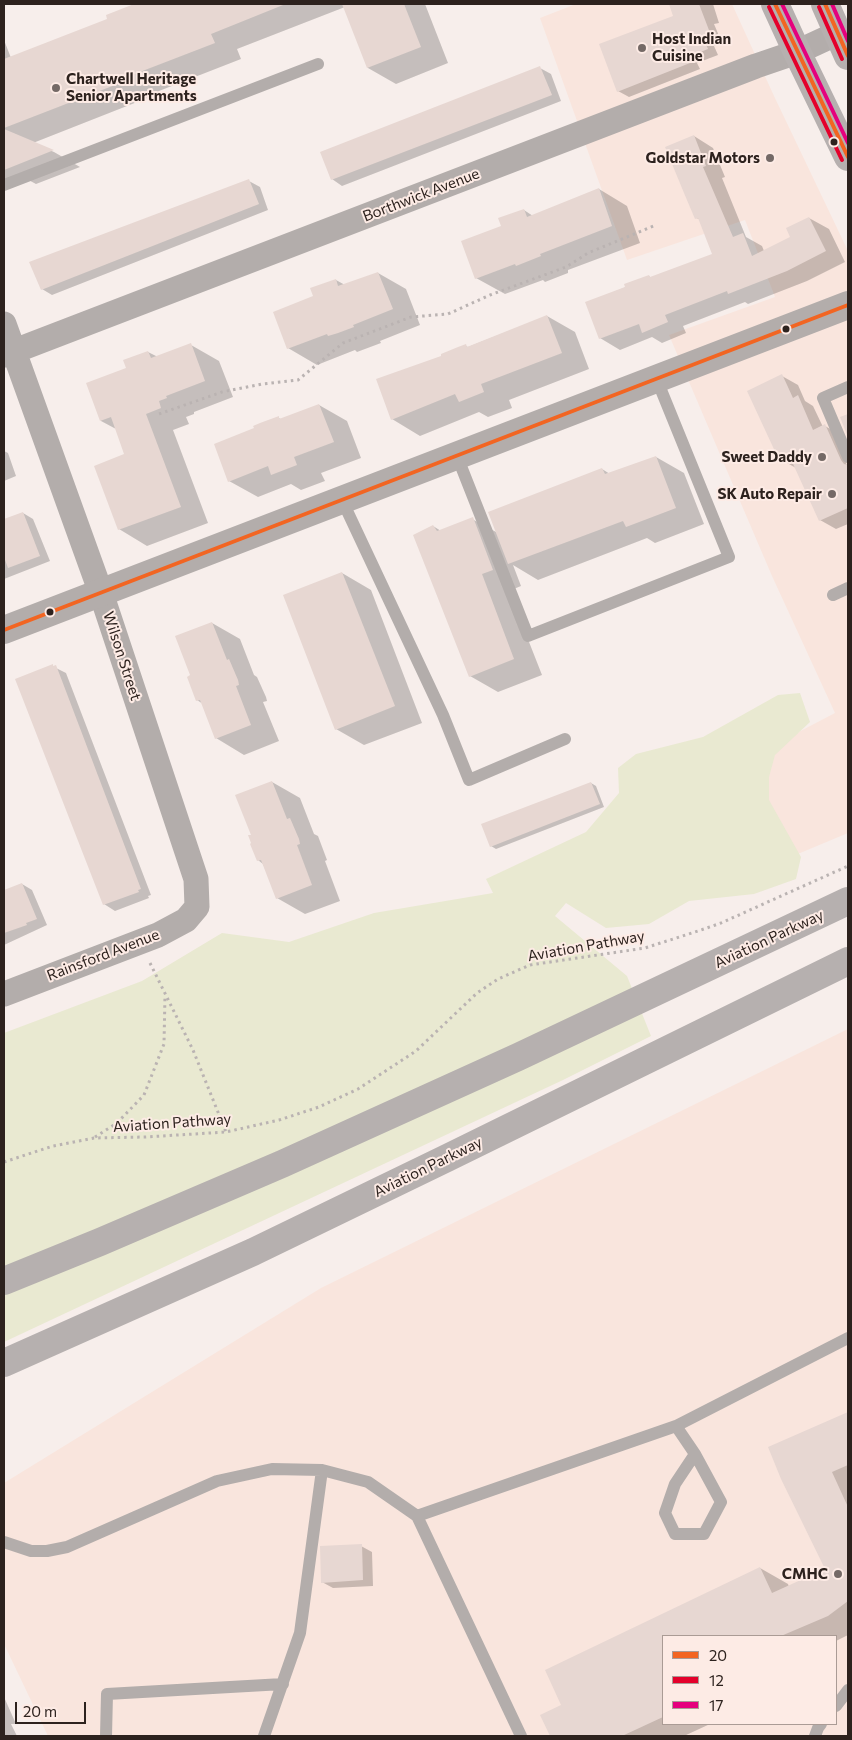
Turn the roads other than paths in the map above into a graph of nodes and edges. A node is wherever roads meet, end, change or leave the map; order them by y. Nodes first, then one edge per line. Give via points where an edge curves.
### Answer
1 (775, 4) edge
2 (825, 4) edge
3 (843, 45) edge
4 (797, 52) junction
5 (318, 64) dead end
6 (848, 157) edge
7 (4, 185) edge
8 (845, 309) edge
9 (4, 324) edge
10 (9, 353) edge
11 (657, 380) junction
12 (848, 387) edge
13 (457, 456) junction
14 (848, 457) edge
15 (342, 500) junction
16 (848, 588) edge
17 (101, 593) junction
18 (833, 595) dead end
19 (4, 630) edge
20 (565, 739) dead end
21 (848, 901) edge
22 (197, 907) joint
23 (848, 961) edge
24 (4, 994) edge
25 (4, 1281) edge
26 (848, 1338) edge
27 (4, 1363) edge
28 (676, 1426) junction
29 (695, 1454) junction
30 (322, 1470) junction
31 (418, 1516) junction
32 (4, 1542) edge
33 (282, 1684) junction
34 (848, 1690) edge
35 (837, 1705) edge
36 (106, 1736) edge
37 (264, 1736) edge
38 (521, 1736) edge

1 - 4 main road
2 - 3 main road
3 - 4 street, Borthwick Avenue
4 - 6 main road
4 - 10 street, Borthwick Avenue
5 - 7 lane
8 - 11 street
9 - 10 street, Wilson Street
10 - 17 street, Wilson Street
11 - 13 street
11 - 13 lane via 729,557 528,636
12 - 14 lane via 823,398
13 - 15 street
15 - 17 street
15 - 20 lane via 443,715 469,780
16 - 18 lane
17 - 19 street
17 - 22 street, Wilson Street via 196,879
21 - 25 main road, Aviation Parkway via 282,1164
22 - 24 street, Rainsford Avenue via 186,920 158,935
23 - 27 main road, Aviation Parkway via 253,1252
26 - 28 lane
28 - 29 lane
28 - 31 lane
29 - 29 lane via 721,1502 704,1534 674,1534 665,1513 674,1484
30 - 31 lane via 368,1482
30 - 32 lane via 272,1468 218,1481 66,1548 31,1551
30 - 33 lane via 300,1633
31 - 38 lane
33 - 36 lane via 107,1694
33 - 37 lane
34 - 35 lane

